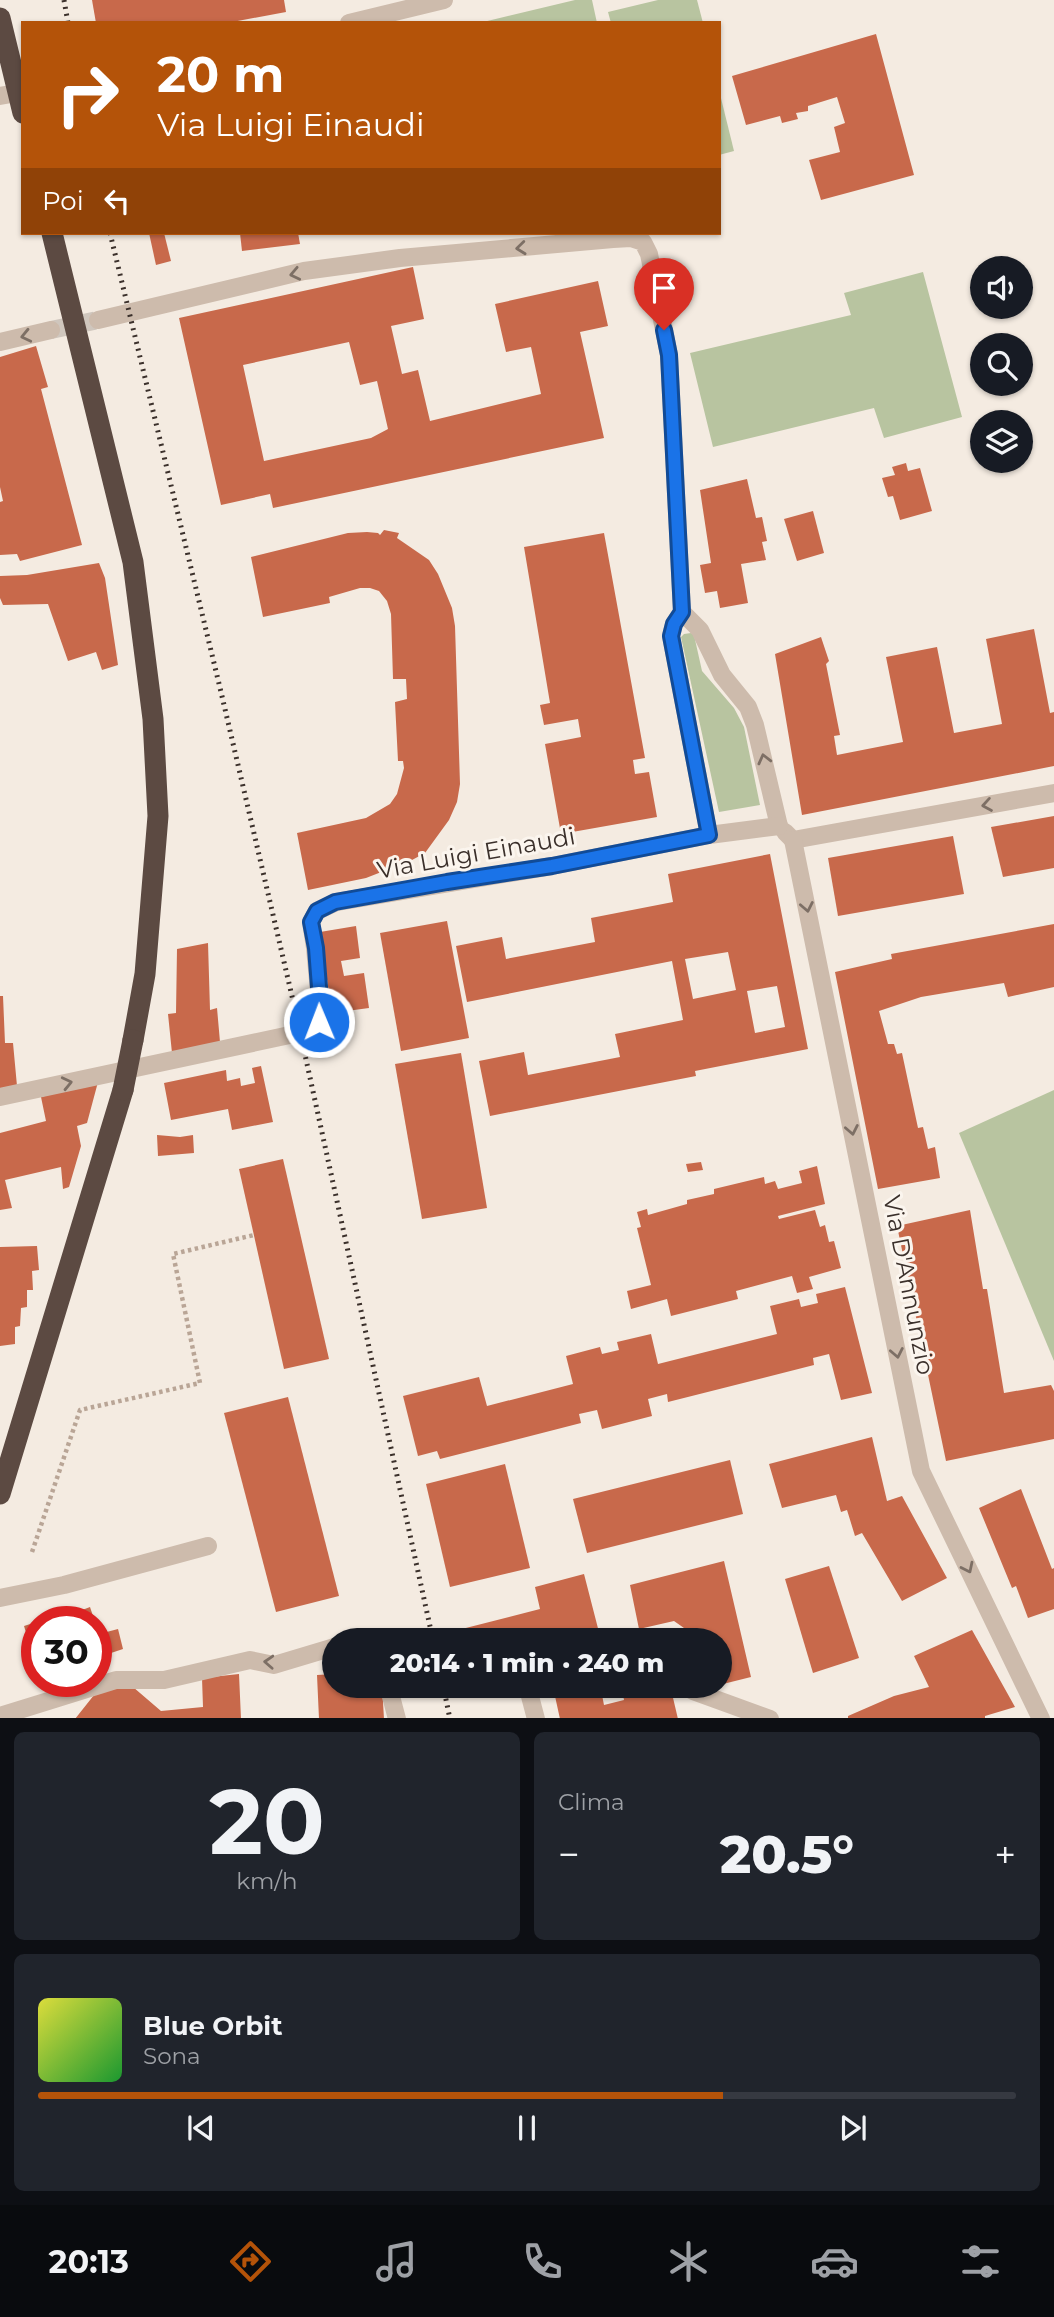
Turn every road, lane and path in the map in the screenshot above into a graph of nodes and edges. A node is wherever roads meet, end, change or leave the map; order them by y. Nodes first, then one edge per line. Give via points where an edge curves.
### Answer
1 (444, 0) edge
2 (0, 18) edge
3 (357, 21) edge
4 (21, 92) edge
5 (0, 96) edge
6 (21, 105) edge
7 (52, 235) edge
8 (98, 320) tunnel mouth
9 (51, 330) tunnel mouth
10 (0, 342) edge
11 (682, 612) junction
12 (1054, 793) edge
13 (779, 826) junction
14 (709, 835) junction
15 (793, 840) junction
16 (0, 1097) edge
17 (254, 1235) dead end
18 (0, 1494) edge
19 (208, 1546) dead end
20 (32, 1552) dead end
21 (0, 1598) edge
22 (322, 1651) edge
23 (392, 1698) edge
24 (531, 1698) edge
25 (713, 1698) edge
26 (0, 1716) edge
27 (397, 1718) edge
28 (536, 1718) edge
29 (769, 1718) edge
30 (1041, 1718) edge

1 - 3 street
2 - 6 highway, bridge
4 - 5 street
7 - 18 highway, bridge via 133,562 153,719 158,816 145,974 123,1090
11 -> 8 street via 669,355 643,242 613,239 304,271
9 -> 10 street
13 -> 11 street via 748,708 722,676 700,630
11 - 14 street via 671,636
12 -> 15 street
13 - 14 street
13 - 15 street
16 -> 14 street, Via Luigi Einaudi via 313,1030 321,1013 311,922 317,911 335,902
15 -> 30 street, Via D'Annunzio via 921,1472
17 - 20 path via 173,1254 200,1383 80,1410
19 - 21 street
22 -> 26 street via 274,1665 250,1660 164,1681 116,1680
23 - 27 street
24 - 28 street
25 - 29 street

